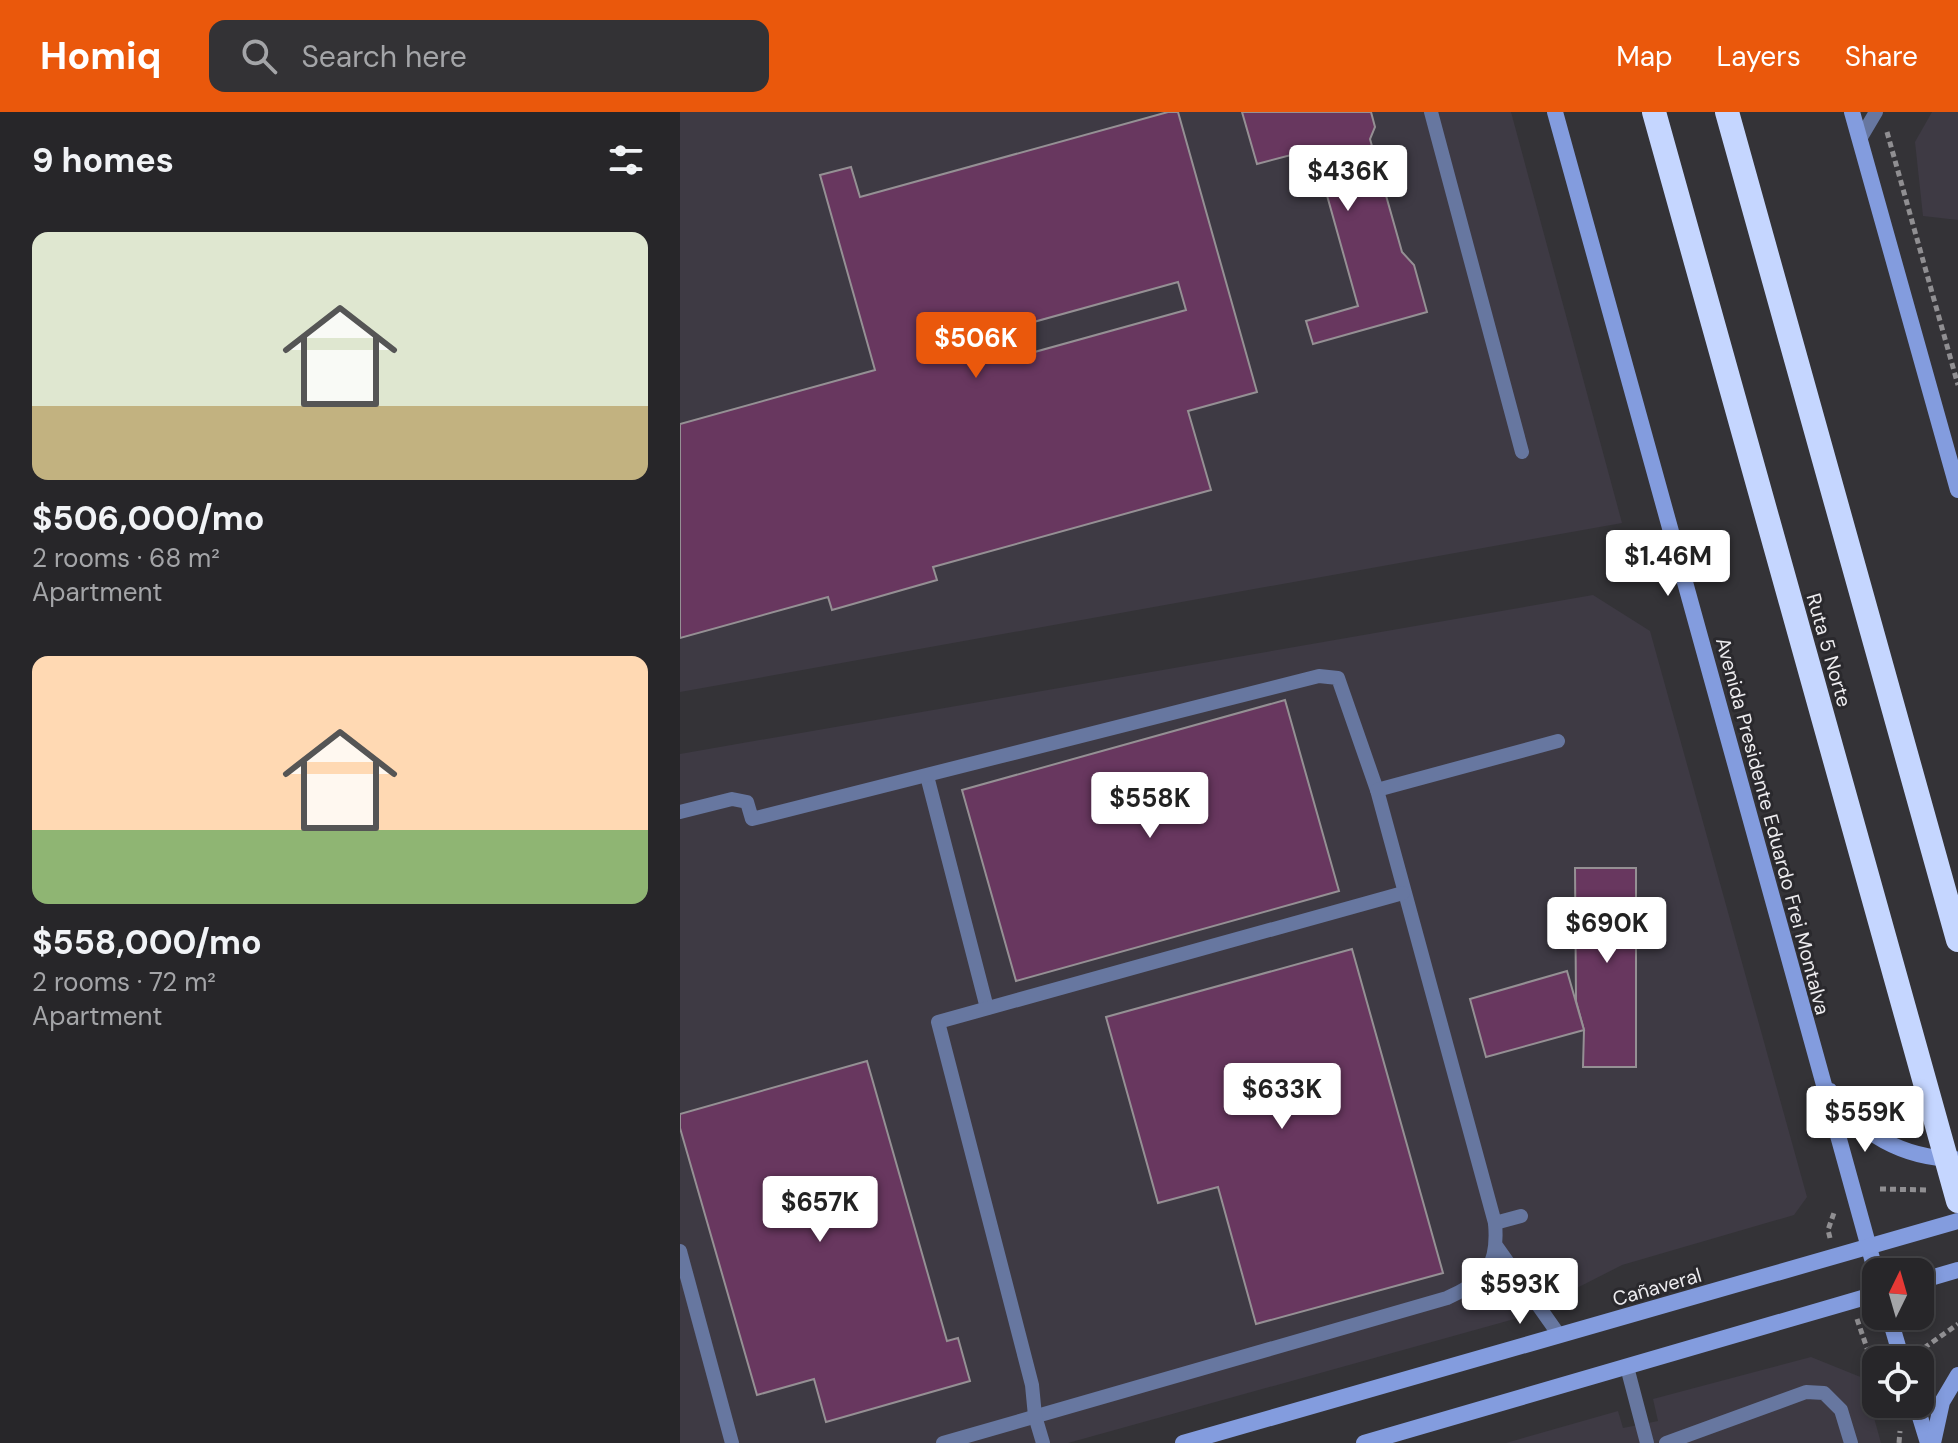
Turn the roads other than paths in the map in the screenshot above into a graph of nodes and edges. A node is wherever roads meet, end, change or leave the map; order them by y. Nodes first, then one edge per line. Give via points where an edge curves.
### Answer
1 (1431, 112) edge
2 (1555, 112) edge
3 (1654, 112) edge
4 (1727, 112) edge
5 (1852, 112) edge
6 (1876, 112) edge
7 (1860, 139) junction
8 (1522, 452) dead end
9 (1958, 490) edge
10 (1558, 741) dead end
11 (927, 776) junction
12 (1377, 790) junction
13 (680, 812) edge
14 (1403, 893) junction
15 (1958, 940) edge
16 (987, 1008) junction
17 (1820, 1072) junction
18 (1958, 1159) edge
19 (1958, 1201) edge
20 (1521, 1216) dead end
21 (1958, 1221) edge
22 (1495, 1223) junction
23 (1497, 1247) junction
24 (1869, 1247) junction
25 (680, 1251) edge
26 (1872, 1258) edge
27 (1958, 1270) edge
28 (1934, 1277) edge
29 (1862, 1298) edge
30 (1559, 1335) junction
31 (1627, 1367) junction
32 (1958, 1375) edge
33 (1035, 1416) junction
34 (1921, 1418) edge
35 (1205, 1440) edge
36 (732, 1443) edge
37 (943, 1443) edge
38 (1043, 1443) edge
39 (1183, 1443) edge
40 (1364, 1443) edge
41 (1647, 1443) edge
42 (1666, 1443) edge
43 (1851, 1443) edge
44 (1930, 1443) edge

1 - 8 lane
2 - 17 main road, Avenida Presidente Eduardo Frei Montalva
3 - 19 highway, Ruta 5 Norte
4 - 15 highway
5 - 7 main road
6 - 7 lane
7 - 9 main road
10 - 12 lane
11 - 12 lane via 1319,676 1338,678
11 - 13 lane via 752,819 747,802 732,799
11 - 16 lane
12 - 14 lane
14 - 16 lane
14 - 22 lane
16 - 33 lane via 938,1022 1032,1385
17 - 18 main road via 1843,1110 1877,1138 1918,1155
17 - 24 main road, Avenida Presidente Eduardo Frei Montalva
20 - 22 lane
21 - 24 main road, Cañaveral
22 - 23 lane
23 - 30 lane
23 - 33 lane via 1475,1285 1447,1298
24 - 26 main road, Avenida Presidente Eduardo Frei Montalva
24 - 30 main road, Cañaveral
25 - 36 lane
27 - 28 main road
29 - 31 main road
30 - 35 main road, Cañaveral
31 - 40 main road
31 - 41 lane
32 - 44 main road via 1942,1402
33 - 37 lane
33 - 38 lane
34 - 44 main road
35 - 39 main road, Cañaveral
42 - 43 lane via 1806,1392 1824,1393 1841,1410

